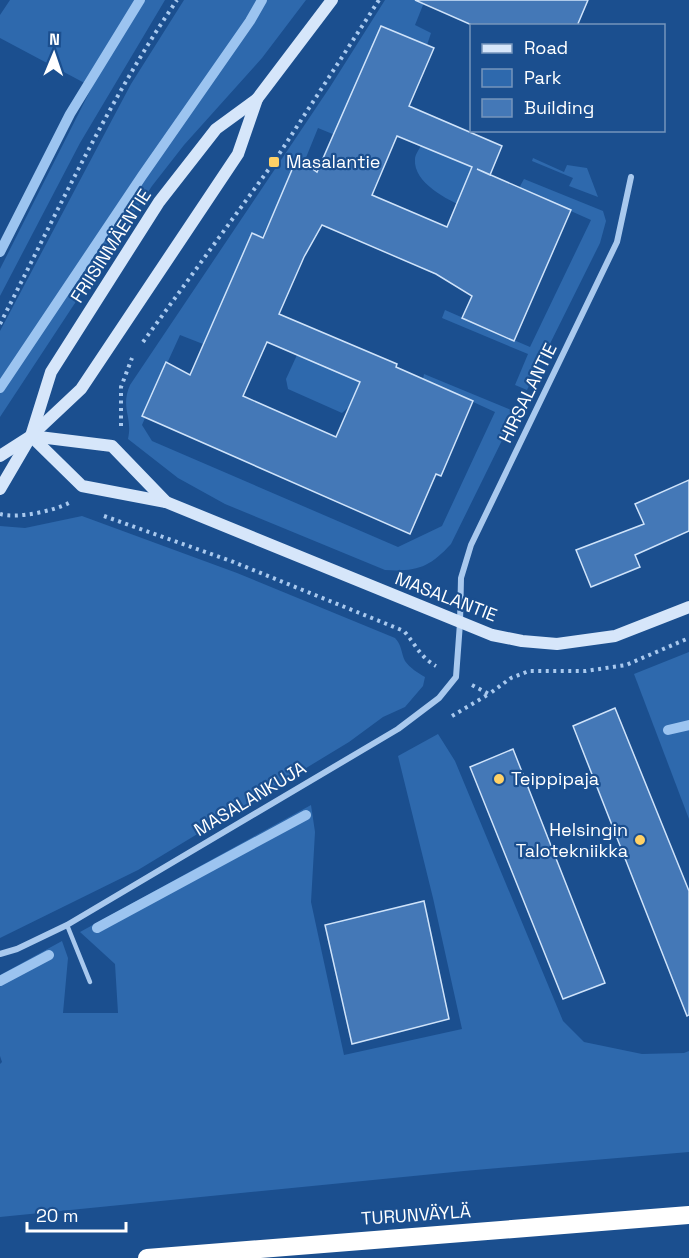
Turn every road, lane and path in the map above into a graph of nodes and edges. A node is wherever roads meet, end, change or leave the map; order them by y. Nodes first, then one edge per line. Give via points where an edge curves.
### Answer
1 (177, 0) edge
2 (332, 0) edge
3 (378, 0) edge
4 (257, 99) junction
5 (631, 177) dead end
6 (0, 324) edge
7 (31, 436) junction
8 (111, 446) junction
9 (0, 456) edge
10 (82, 486) junction
11 (0, 489) edge
12 (166, 501) junction
13 (69, 504) junction
14 (80, 507) dead end
15 (0, 514) edge
16 (101, 515) dead end
17 (689, 607) edge
18 (460, 623) junction
19 (689, 638) edge
20 (456, 677) junction
21 (67, 926) junction
22 (0, 954) edge
23 (90, 982) dead end
24 (689, 1215) edge
25 (147, 1258) edge

1 - 6 path via 110,110
2 - 4 main road, FRIISINMÄENTIE
3 - 8 path via 274,162 131,358 121,387 121,434
4 - 7 main road, FRIISINMÄENTIE via 238,154 81,389
4 - 7 main road, FRIISINMÄENTIE via 216,129 159,202 51,372
5 - 18 street, HIRSALANTIE via 617,242 471,545 461,578
7 - 8 main road
7 - 9 main road, FRIISINMÄENTIE
7 - 10 main road
7 - 11 main road, FRIISINMÄENTIE
8 - 12 main road, MASALANTIE
10 - 12 main road, MASALANTIE
10 - 13 path
12 - 18 main road, MASALANTIE
13 - 14 path
13 - 15 path via 13,516
16 - 20 path via 231,561 404,631 423,659
17 - 18 main road, MASALANTIE via 615,636 556,644 492,635
18 - 20 street
19 - 20 path via 626,665 586,671 529,671 489,694
20 - 21 street, MASALANKUJA via 439,698 398,729
21 - 22 street, MASALANKUJA
21 - 23 lane
24 - 25 highway, TURUNVÄYLÄ

